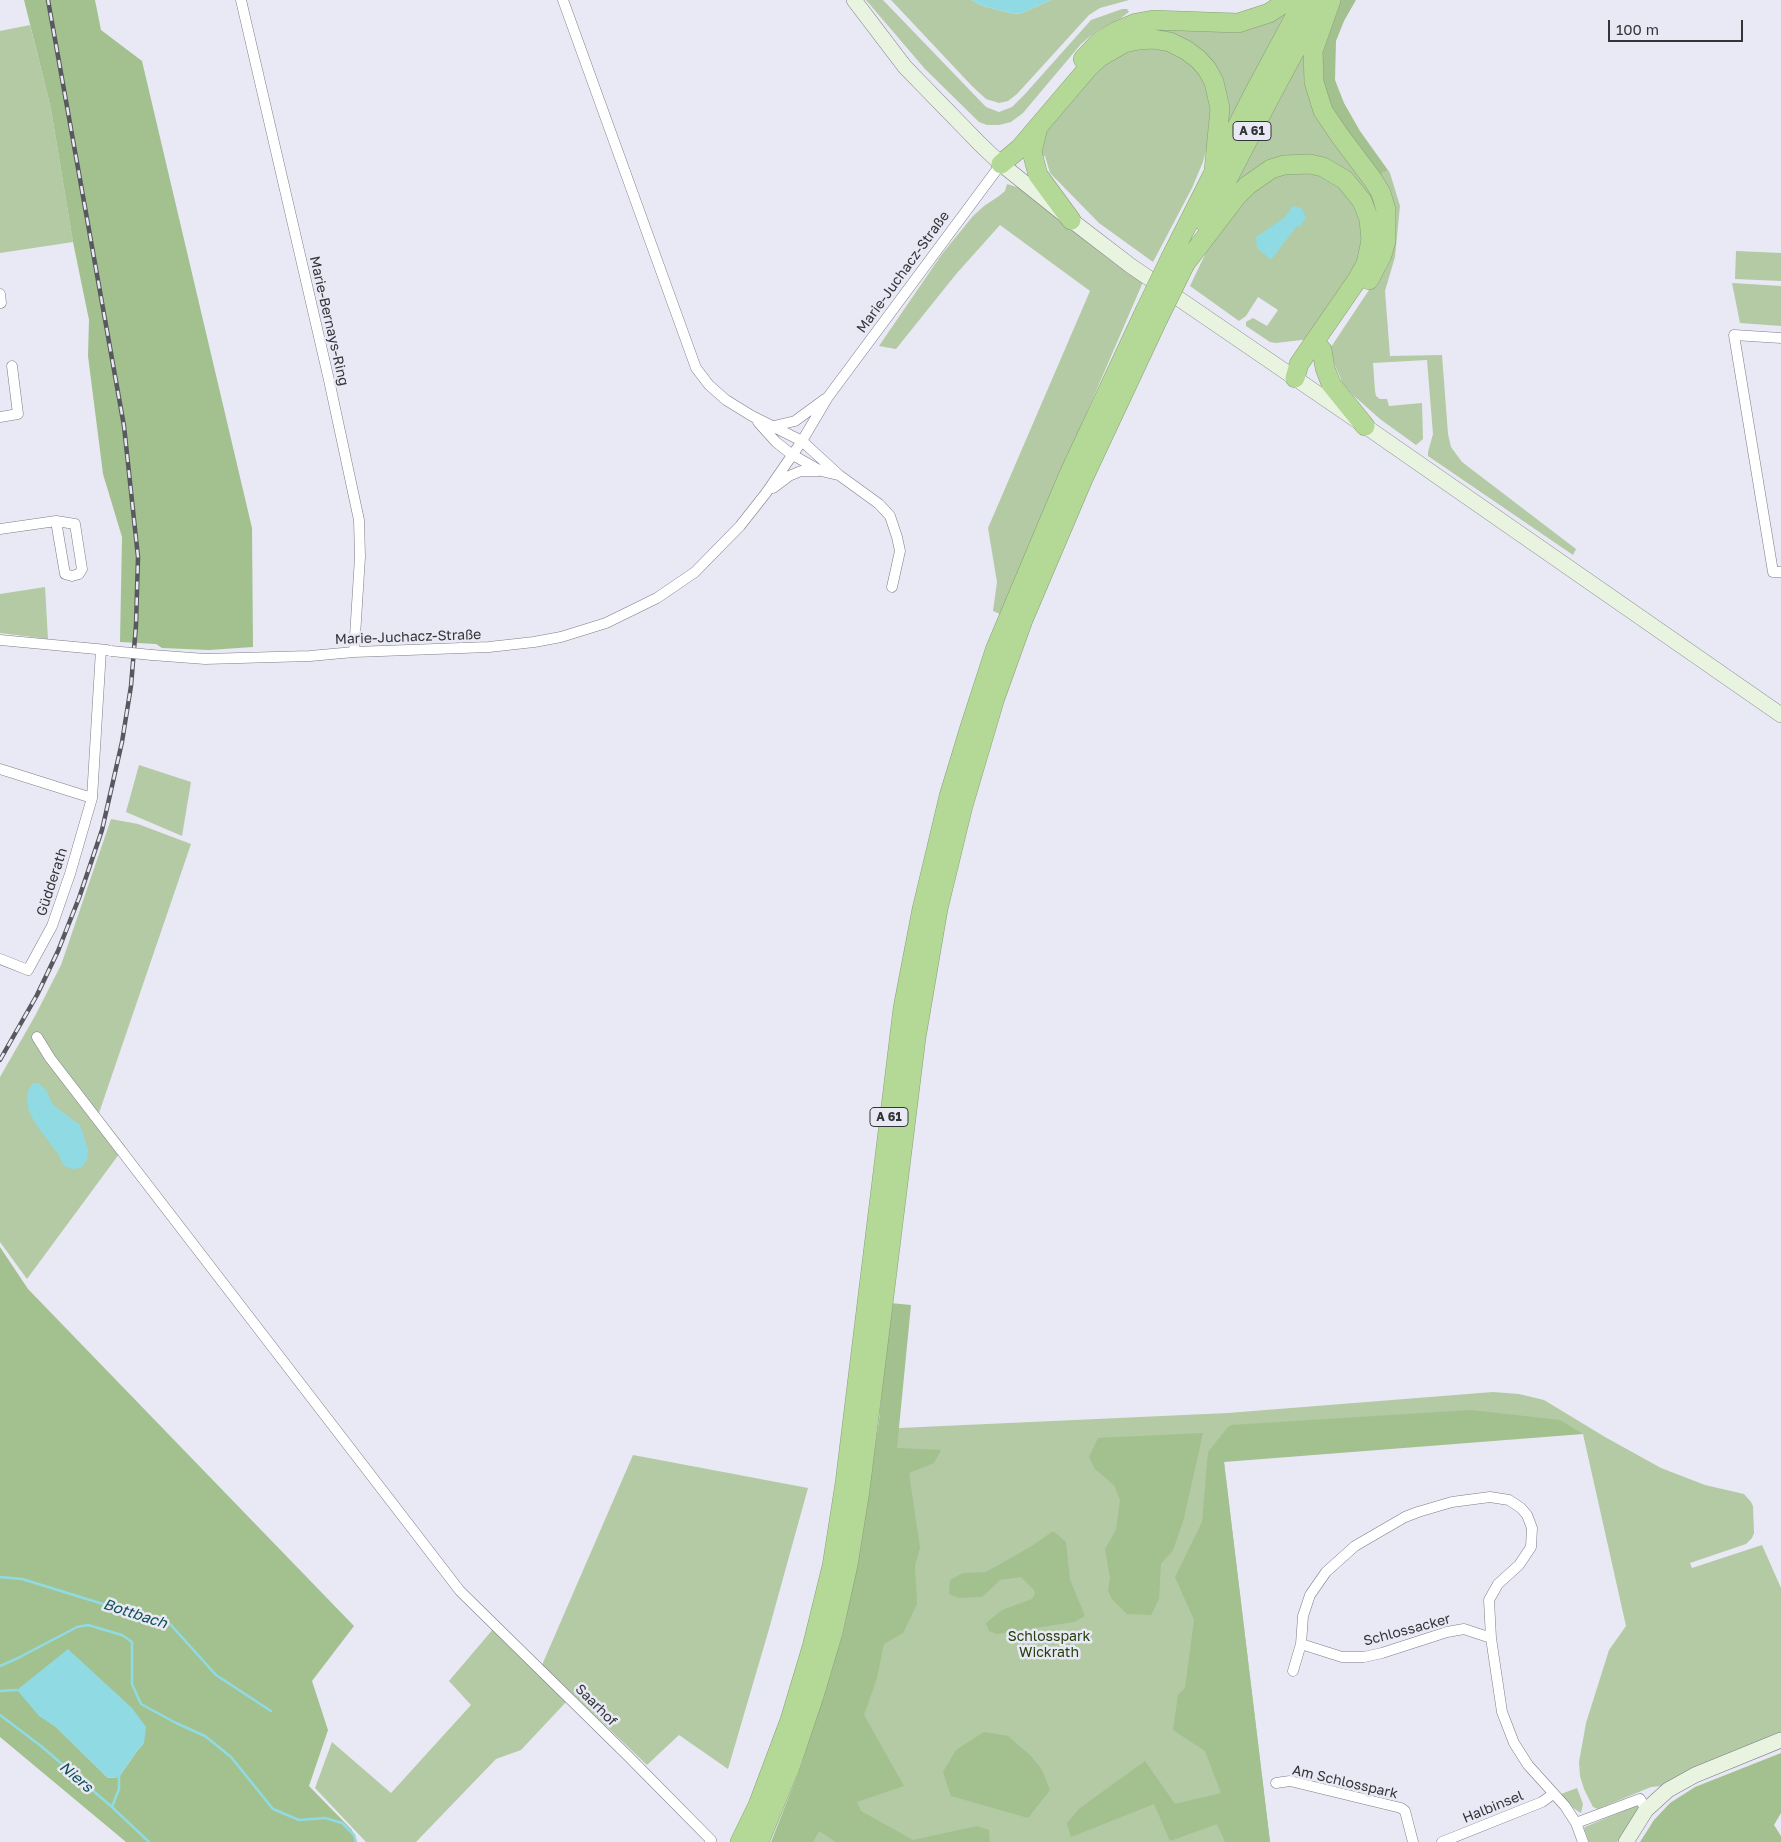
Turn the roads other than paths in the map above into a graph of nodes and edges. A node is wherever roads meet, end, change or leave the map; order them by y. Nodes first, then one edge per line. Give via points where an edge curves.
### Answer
1 (241, 0) edge
2 (563, 0) edge
3 (854, 0) edge
4 (1289, 0) edge
5 (1304, 0) edge
6 (1322, 0) edge
7 (1331, 0) edge
8 (1039, 125) junction
9 (1000, 164) junction
10 (1214, 171) junction
11 (1071, 220) junction
12 (1178, 260) junction
13 (0, 294) edge
14 (0, 303) edge
15 (1781, 338) edge
16 (1322, 350) junction
17 (12, 366) dead end
18 (1295, 378) junction
19 (828, 398) junction
20 (752, 416) junction
21 (0, 417) edge
22 (774, 426) junction
23 (1365, 426) junction
24 (802, 441) junction
25 (792, 454) junction
26 (821, 471) junction
27 (839, 475) junction
28 (766, 493) junction
29 (56, 521) junction
30 (0, 529) edge
31 (1781, 572) edge
32 (892, 587) dead end
33 (0, 640) edge
34 (106, 650) junction
35 (354, 652) junction
36 (1781, 715) edge
37 (0, 769) edge
38 (92, 798) junction
39 (0, 958) edge
40 (37, 1037) dead end
41 (1491, 1638) junction
42 (1301, 1644) junction
43 (1293, 1671) dead end
44 (1781, 1740) edge
45 (1276, 1783) dead end
46 (1553, 1794) junction
47 (1646, 1810) junction
48 (1576, 1823) junction
49 (751, 1838) edge
50 (710, 1841) edge
51 (1413, 1842) edge
52 (1442, 1842) edge
53 (1584, 1842) edge
54 (1626, 1842) edge

1 - 35 street, Marie-Bernays-Ring via 359,520
2 - 20 street via 696,368 714,390
3 - 9 main road via 905,67
4 - 9 highway via 1270,13 1238,22 1153,20 1117,30 1082,59 1013,142
5 - 10 highway, A 61
6 - 12 highway, A 61
7 - 16 highway via 1313,51 1314,82 1330,123 1381,193 1387,226 1384,248 1376,268
8 - 9 highway via 1020,148
8 - 10 highway via 1088,68 1112,49 1138,40 1170,42 1198,59 1214,82 1220,108
8 - 11 highway via 1033,142 1034,166
9 - 11 main road
9 - 19 street, Marie-Juchacz-Straße
10 - 12 highway, A 61
11 - 18 main road via 1131,266
12 - 18 highway via 1237,196 1271,169 1310,164 1323,167 1345,180 1362,201 1369,219 1371,240 1366,264 1299,364
12 - 49 highway, A 61, bridge via 1066,482 996,650 949,796 903,1008 832,1566 812,1647 790,1720 761,1797
13 - 14 street
15 - 31 street via 1734,335 1773,572
16 - 18 highway via 1307,370
16 - 23 highway via 1324,368 1331,384
17 - 21 street via 18,414
18 - 23 main road
19 - 22 street, Marie-Juchacz-Straße via 795,421
19 - 24 street, Marie-Juchacz-Straße
20 - 22 street
20 - 25 street
22 - 24 street
23 - 36 main road
24 - 25 street, Marie-Juchacz-Straße
24 - 27 street
25 - 26 street
25 - 28 street, Marie-Juchacz-Straße
26 - 27 street
26 - 28 street, Marie-Juchacz-Straße via 801,471
27 - 32 street via 890,516 900,552
28 - 35 street, Marie-Juchacz-Straße via 740,526 695,572 657,598 606,623 534,642
29 - 29 street via 65,574 79,574 82,569 75,524
29 - 30 street
33 - 34 street, Marie-Juchacz-Straße
34 - 35 street, Marie-Juchacz-Straße, bridge via 205,659
34 - 38 street, Güdderath
37 - 38 street
38 - 39 street, Güdderath via 52,926 28,970
40 - 50 street, Saarhof via 460,1591
41 - 42 street, Schlossacker via 1464,1629 1364,1657 1342,1657
41 - 42 street via 1489,1600 1498,1584 1519,1564 1530,1547 1532,1528 1521,1508 1509,1500 1490,1498 1452,1502 1418,1512 1355,1546 1326,1572 1310,1595 1303,1616
41 - 46 street via 1502,1712 1514,1743
42 - 43 street
44 - 47 main road via 1695,1775 1668,1790
45 - 51 street, Am Schlosspark via 1290,1781 1401,1808 1405,1811
46 - 48 street
46 - 52 street, Halbinsel via 1542,1802
47 - 48 street via 1640,1799
47 - 54 main road
48 - 53 street

